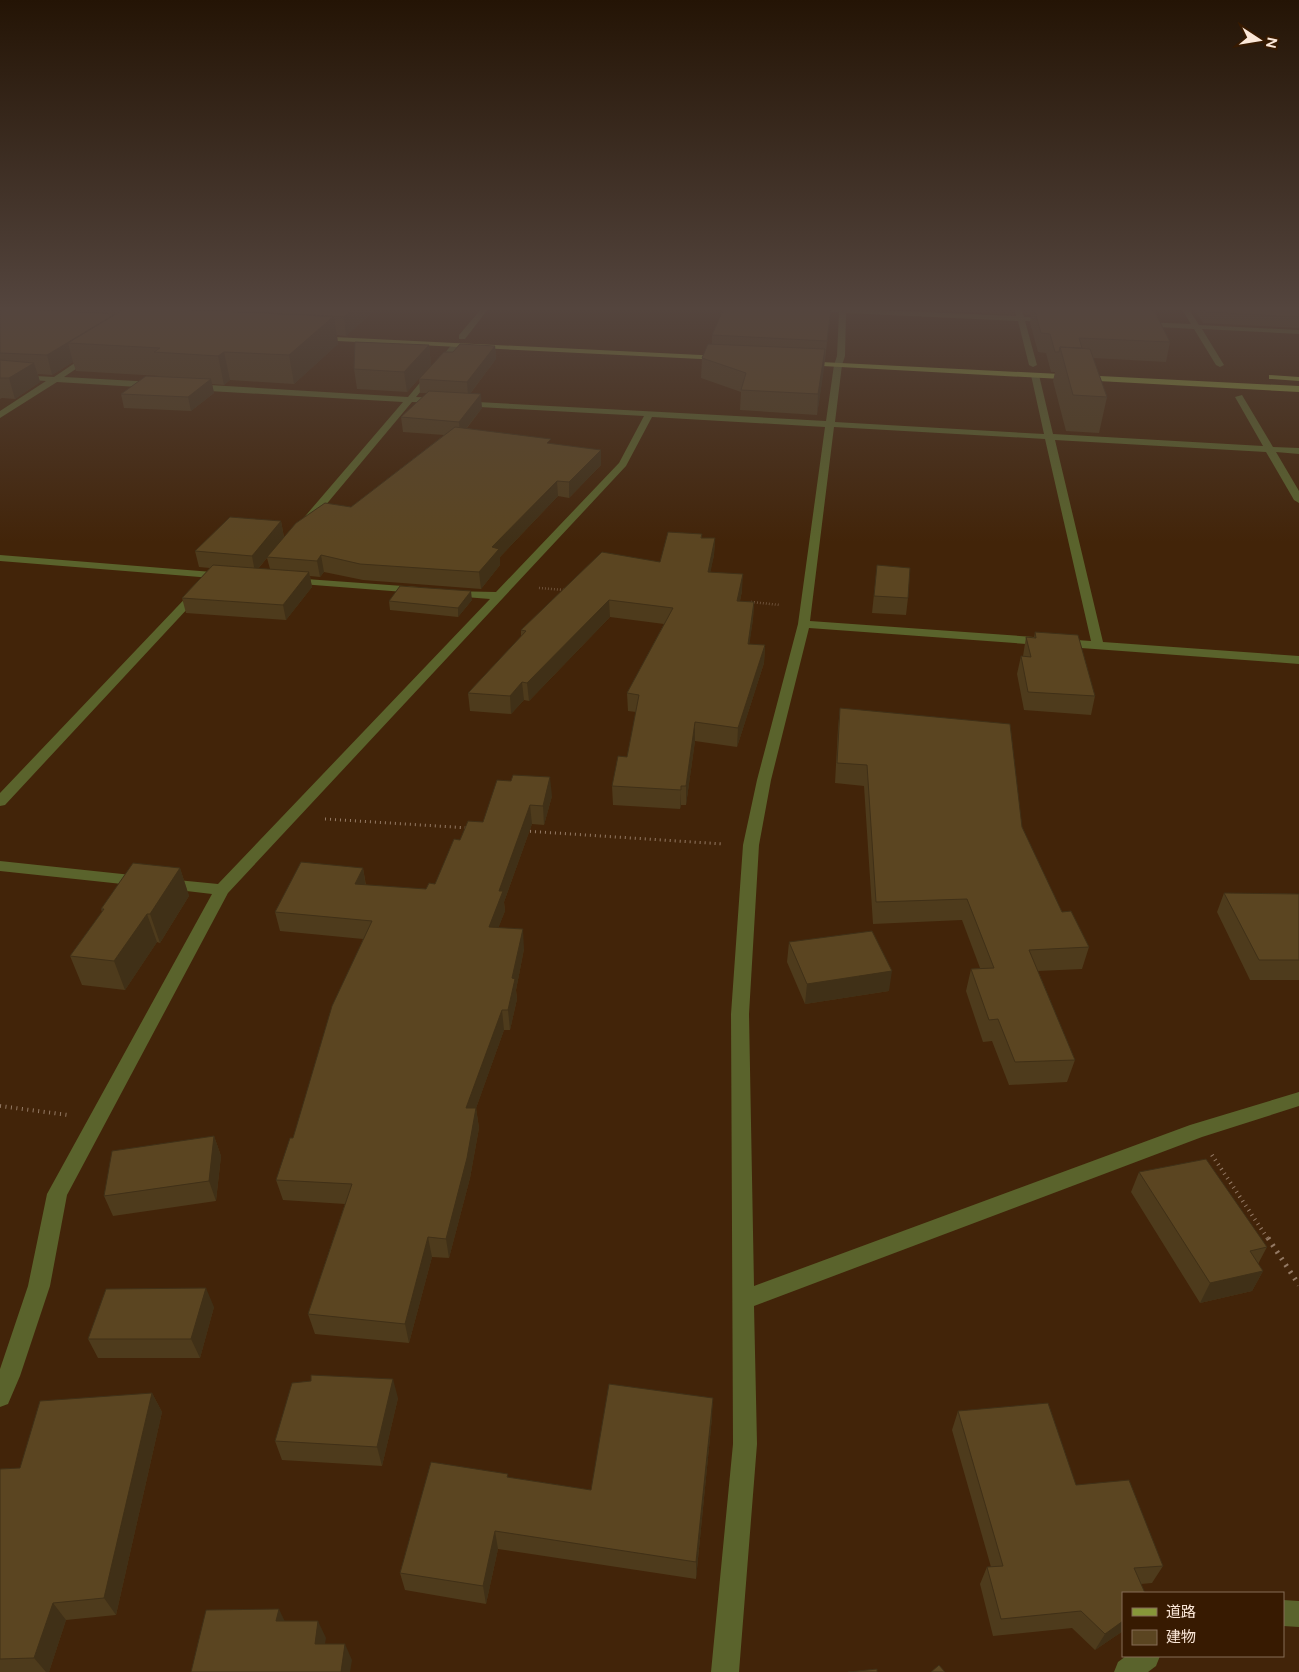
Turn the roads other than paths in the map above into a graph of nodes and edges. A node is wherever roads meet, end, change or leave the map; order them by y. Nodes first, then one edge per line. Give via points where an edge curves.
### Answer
1 (45, 386) edge
2 (182, 386) edge
3 (420, 386) edge
4 (835, 386) edge
5 (1038, 386) edge
6 (1258, 386) edge
7 (1299, 389) edge
8 (1239, 397) dead end
9 (408, 400) junction
10 (649, 414) junction
11 (0, 416) edge
12 (830, 424) junction
13 (1049, 436) junction
14 (1269, 449) junction
15 (1299, 451) edge
16 (1299, 500) edge
17 (296, 534) edge
18 (0, 558) edge
19 (213, 575) junction
20 (241, 577) edge
21 (279, 580) edge
22 (498, 596) junction
23 (804, 616) junction
24 (1098, 645) junction
25 (1299, 660) edge
26 (0, 802) edge
27 (0, 866) edge
28 (222, 890) junction
29 (1299, 1099) edge
30 (744, 1300) junction
31 (0, 1396) edge
32 (1284, 1613) edge
33 (1299, 1614) edge
34 (1145, 1657) edge
35 (725, 1672) edge
36 (1128, 1672) edge

1 - 11 street
2 - 9 street
3 - 9 street
4 - 12 street
5 - 13 street
6 - 7 main road
8 - 14 street
9 - 10 street
9 - 17 street
10 - 12 street
10 - 22 street via 623,464
12 - 13 street
12 - 23 street
13 - 14 street
13 - 24 street
14 - 15 street
14 - 16 street
18 - 19 street
19 - 20 street
19 - 26 street
21 - 22 street
22 - 28 street
23 - 24 street
23 - 30 street via 751,845 740,1014
24 - 25 street
27 - 28 street
28 - 31 street via 58,1194 39,1286
29 - 30 street via 1197,1131
30 - 35 street via 745,1444
32 - 33 street
34 - 36 street

